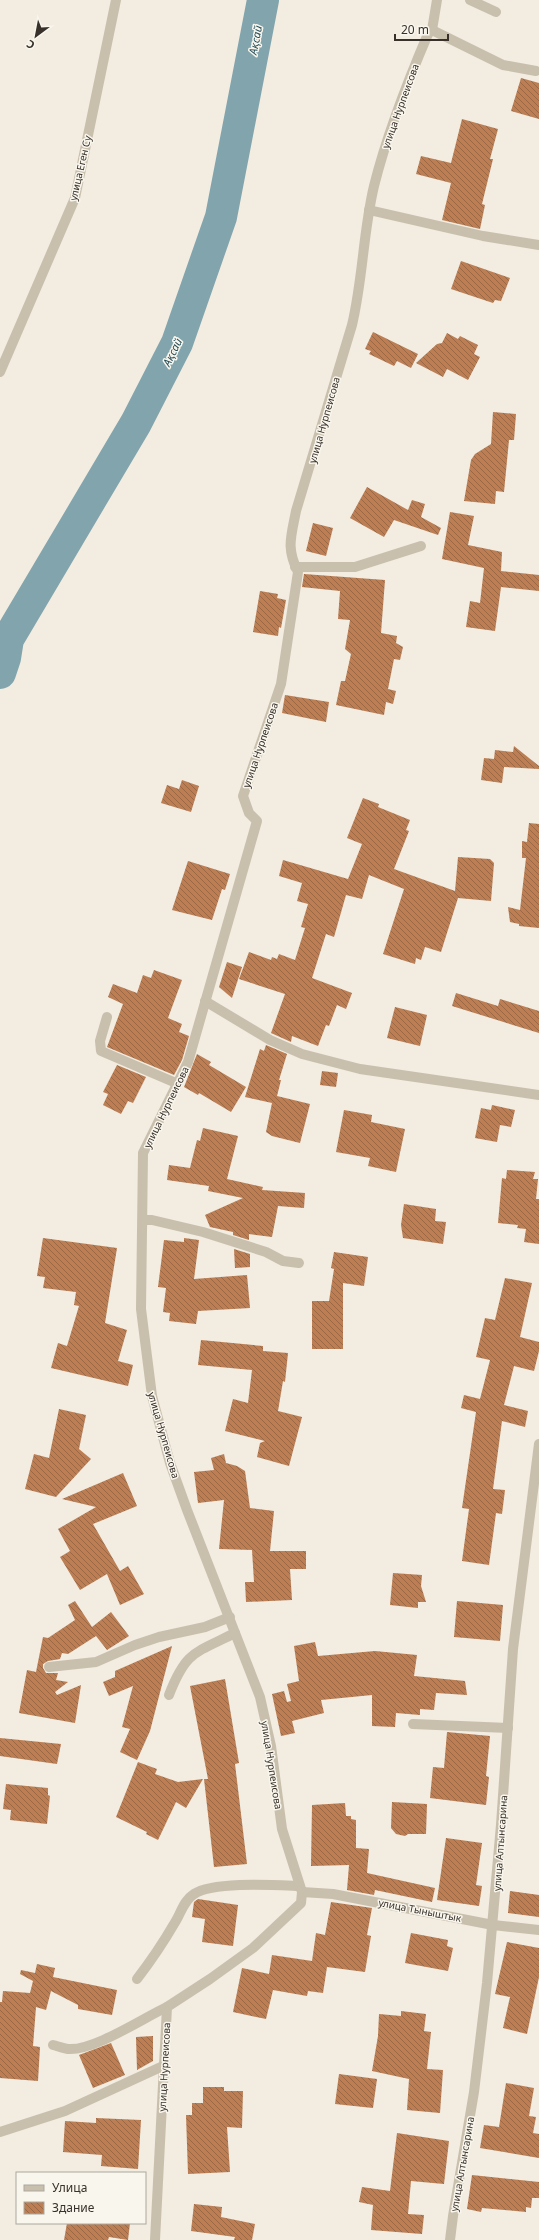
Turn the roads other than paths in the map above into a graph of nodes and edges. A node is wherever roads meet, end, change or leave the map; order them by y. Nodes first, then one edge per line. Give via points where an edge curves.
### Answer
1 (116, 0) edge
2 (437, 0) edge
3 (470, 0) edge
4 (496, 12) dead end
5 (432, 30) junction
6 (536, 71) dead end
7 (369, 210) junction
8 (539, 245) edge
9 (0, 372) edge
10 (421, 546) dead end
11 (295, 567) junction
12 (205, 1001) junction
13 (107, 1017) dead end
14 (176, 1083) junction
15 (539, 1095) edge
16 (143, 1220) junction
17 (299, 1263) dead end
18 (539, 1444) edge
19 (230, 1617) junction
20 (235, 1633) junction
21 (49, 1667) dead end
22 (169, 1695) dead end
23 (413, 1724) dead end
24 (508, 1728) junction
25 (300, 1889) junction
26 (493, 1925) junction
27 (539, 1930) edge
28 (137, 1979) dead end
29 (167, 2007) junction
30 (53, 2045) dead end
31 (164, 2066) junction
32 (0, 2132) edge
33 (155, 2240) edge
34 (450, 2240) edge

1 - 9 street, улица Еген Су via 75,198
2 - 5 street, улица Нурпеисова
3 - 4 street
5 - 6 street via 503,65
5 - 7 street, улица Нурпеисова via 404,90
7 - 8 street via 484,236
7 - 11 street, улица Нурпеисова via 358,301 296,511 290,541 290,556
10 - 11 street via 355,567
11 - 12 street, улица Нурпеисова via 298,572 281,684 243,796 249,813 256,821
12 - 14 street, улица Нурпеисова via 188,1062
12 - 15 street via 270,1040 302,1054 360,1069
13 - 14 street via 100,1042 101,1051
14 - 16 street, улица Нурпеисова via 143,1153
16 - 17 street via 203,1232 283,1260
16 - 19 street, улица Нурпеисова via 141,1309 152,1396 186,1510
18 - 24 street, улица Алтынсарина via 513,1649
19 - 20 street, улица Нурпеисова
19 - 21 street via 205,1627 134,1645 96,1662
20 - 22 street via 186,1659
20 - 25 street, улица Нурпеисова via 260,1697 271,1746 282,1829
23 - 24 street
24 - 26 street, улица Алтынсарина
25 - 26 street, улица Тыныштык
25 - 28 street, улица Тыныштык via 220,1887 204,1889 194,1894 186,1901 167,1936
25 - 29 street via 301,1903 253,1948
26 - 27 street, улица Тыныштык
26 - 34 street, улица Алтынсарина via 474,2092
29 - 30 street via 83,2047 68,2049
29 - 31 street, улица Нурпеисова
31 - 32 street via 65,2111
31 - 33 street, улица Нурпеисова

